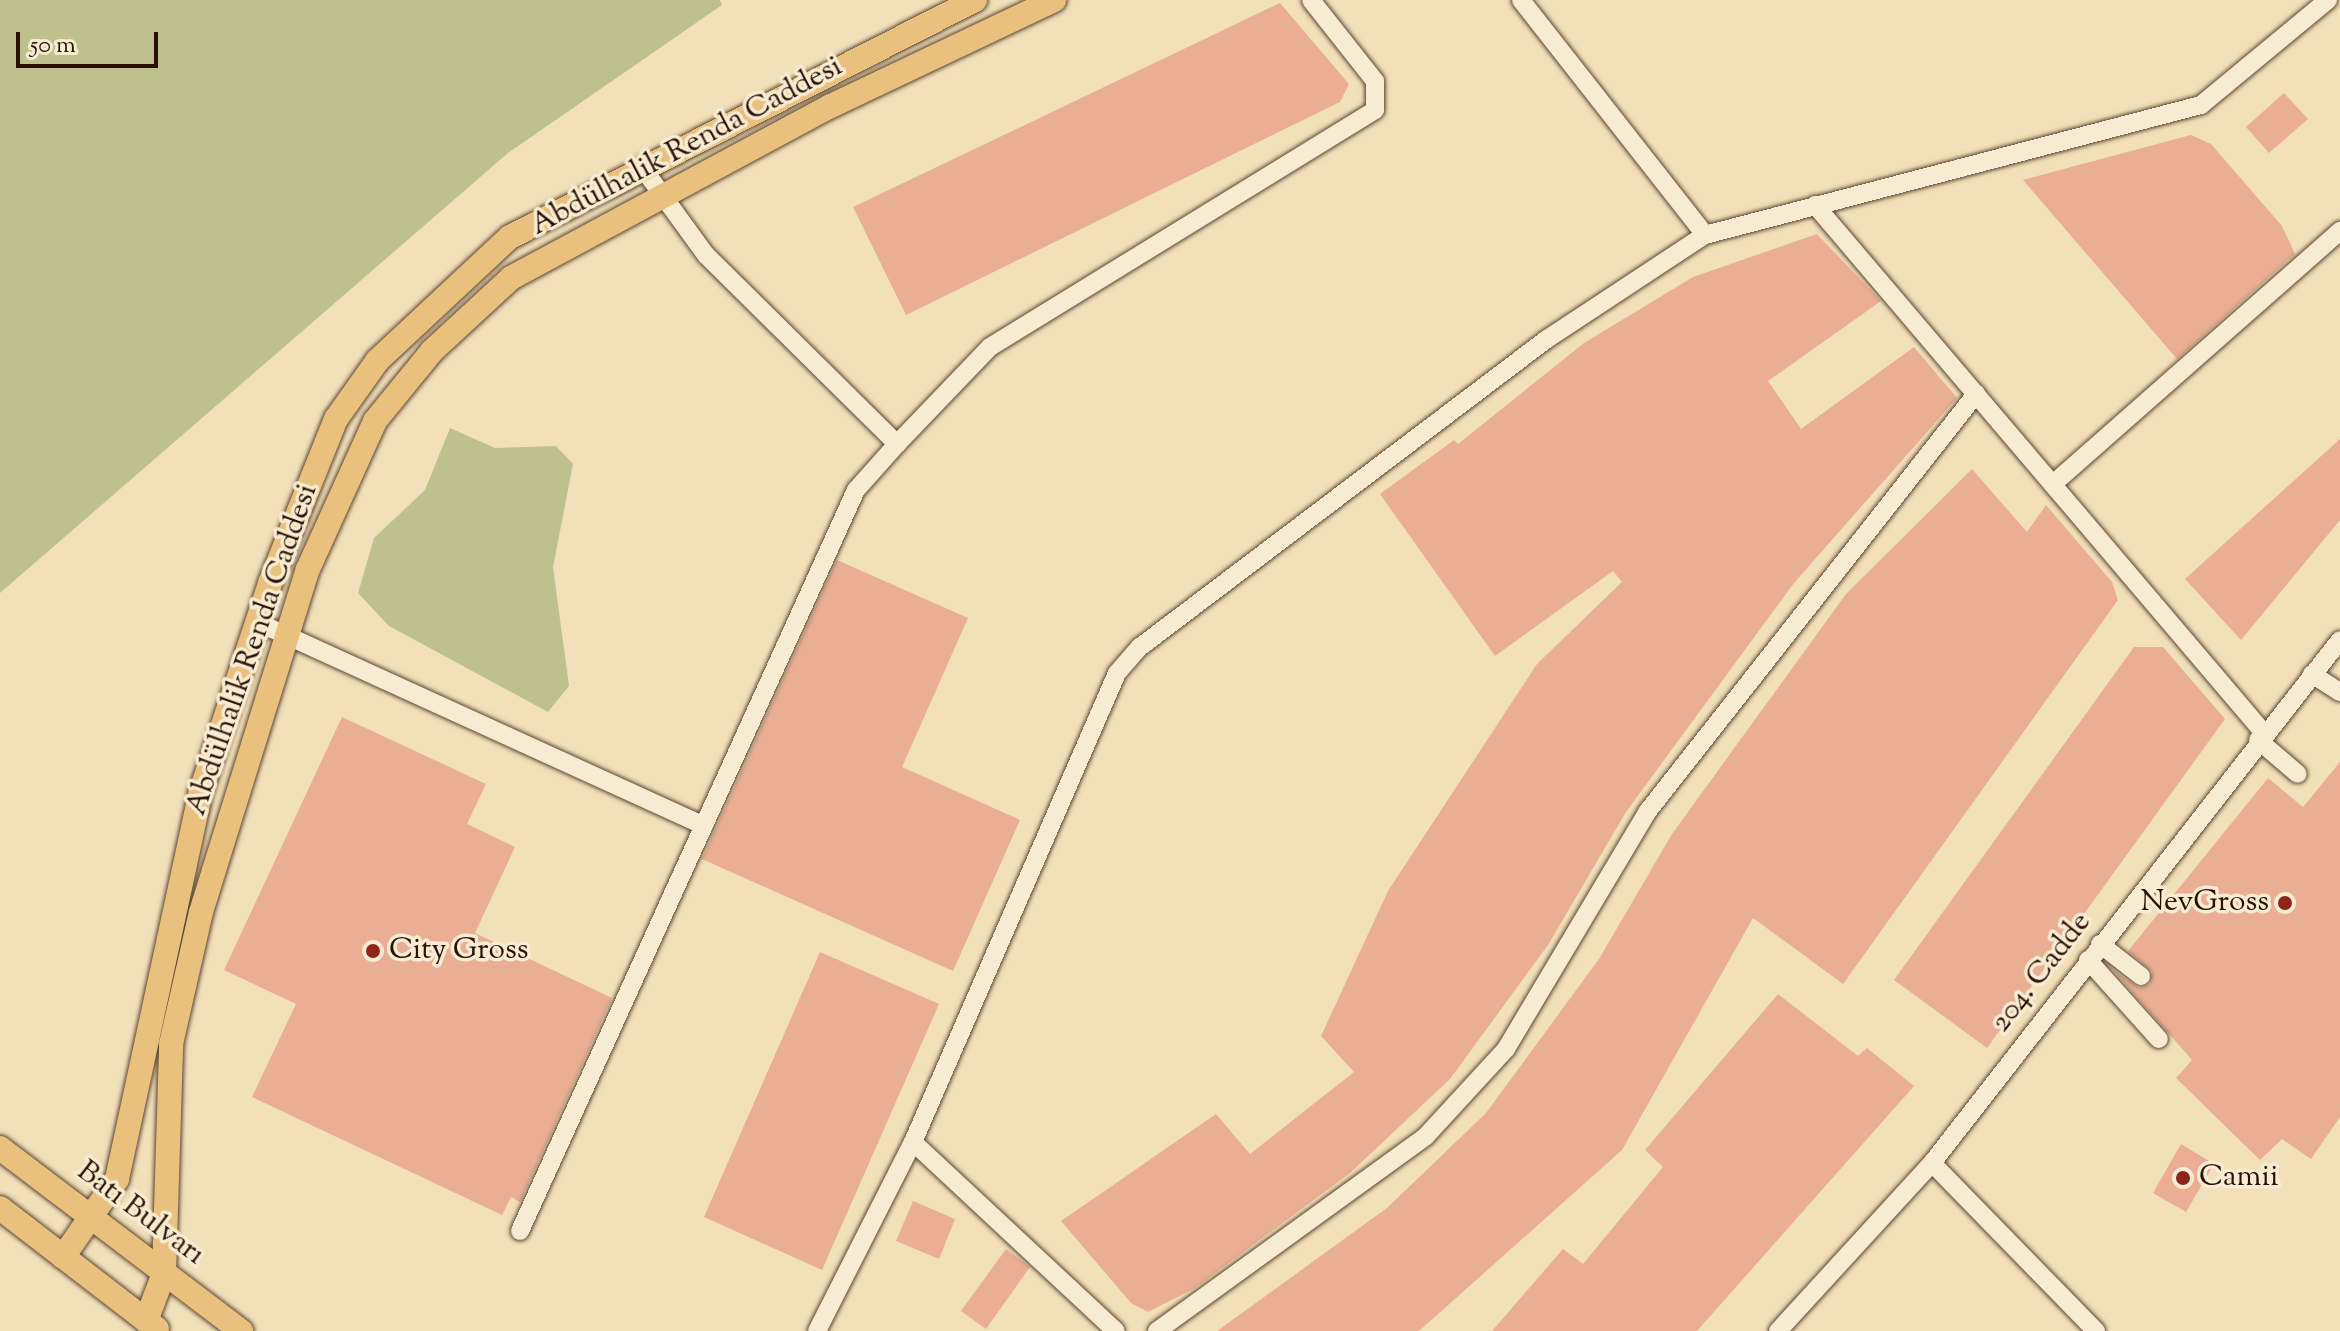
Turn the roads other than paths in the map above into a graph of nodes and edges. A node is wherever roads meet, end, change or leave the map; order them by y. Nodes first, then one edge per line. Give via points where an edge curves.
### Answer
1 (975, 0) edge
2 (1054, 0) edge
3 (1311, 0) edge
4 (1521, 0) edge
5 (2328, 0) edge
6 (642, 167) junction
7 (661, 194) junction
8 (1815, 205) junction
9 (2340, 231) edge
10 (1705, 235) junction
11 (1976, 394) junction
12 (897, 444) junction
13 (2053, 484) junction
14 (257, 622) junction
15 (287, 636) junction
16 (2337, 651) edge
17 (2312, 674) junction
18 (2340, 692) edge
19 (2260, 736) junction
20 (2298, 774) dead end
21 (704, 826) junction
22 (2100, 944) junction
23 (2088, 960) junction
24 (2141, 976) dead end
25 (2159, 1039) dead end
26 (913, 1142) junction
27 (0, 1148) edge
28 (1932, 1163) junction
29 (0, 1208) edge
30 (94, 1220) junction
31 (520, 1231) dead end
32 (63, 1257) junction
33 (164, 1273) junction
34 (153, 1326) edge
35 (241, 1331) edge
36 (817, 1331) edge
37 (1116, 1331) edge
38 (1157, 1331) edge
39 (1778, 1331) edge
40 (2096, 1331) edge

1 - 6 main road, Abdülhalik Renda Caddesi
2 - 7 main road, Abdülhalik Renda Caddesi
3 - 12 street via 1375,81 1375,110 990,347
4 - 10 street
5 - 8 street via 2201,105
6 - 7 street
6 - 14 main road, Abdülhalik Renda Caddesi via 510,237 378,360 336,419
7 - 12 street via 706,255
7 - 15 main road, Abdülhalik Renda Caddesi via 511,278 432,351 375,421 340,486
8 - 10 street
8 - 11 street
9 - 13 street
10 - 26 street via 1547,339 1140,647 1117,673
11 - 13 street
11 - 38 street via 1648,811 1506,1049 1426,1136
12 - 21 street via 856,490
13 - 19 street
14 - 15 street
14 - 30 main road, Abdülhalik Renda Caddesi via 201,791 117,1179
15 - 21 street
15 - 33 main road, Abdülhalik Renda Caddesi via 201,912 171,1044
16 - 17 street, 204. Cadde
17 - 18 street
17 - 19 street, 204. Cadde
19 - 20 street
19 - 22 street, 204. Cadde
21 - 31 street
22 - 23 street, 204. Cadde
22 - 24 street
23 - 25 street
23 - 28 street, 204. Cadde
26 - 36 street
26 - 37 street
27 - 30 main road, Batı Bulvarı
28 - 39 street, 204. Cadde
28 - 40 street
29 - 32 main road
30 - 32 main road, Abdülhalik Renda Caddesi
30 - 33 main road, Batı Bulvarı
32 - 34 main road
33 - 34 main road, Abdülhalik Renda Caddesi
33 - 35 main road, Batı Bulvarı

